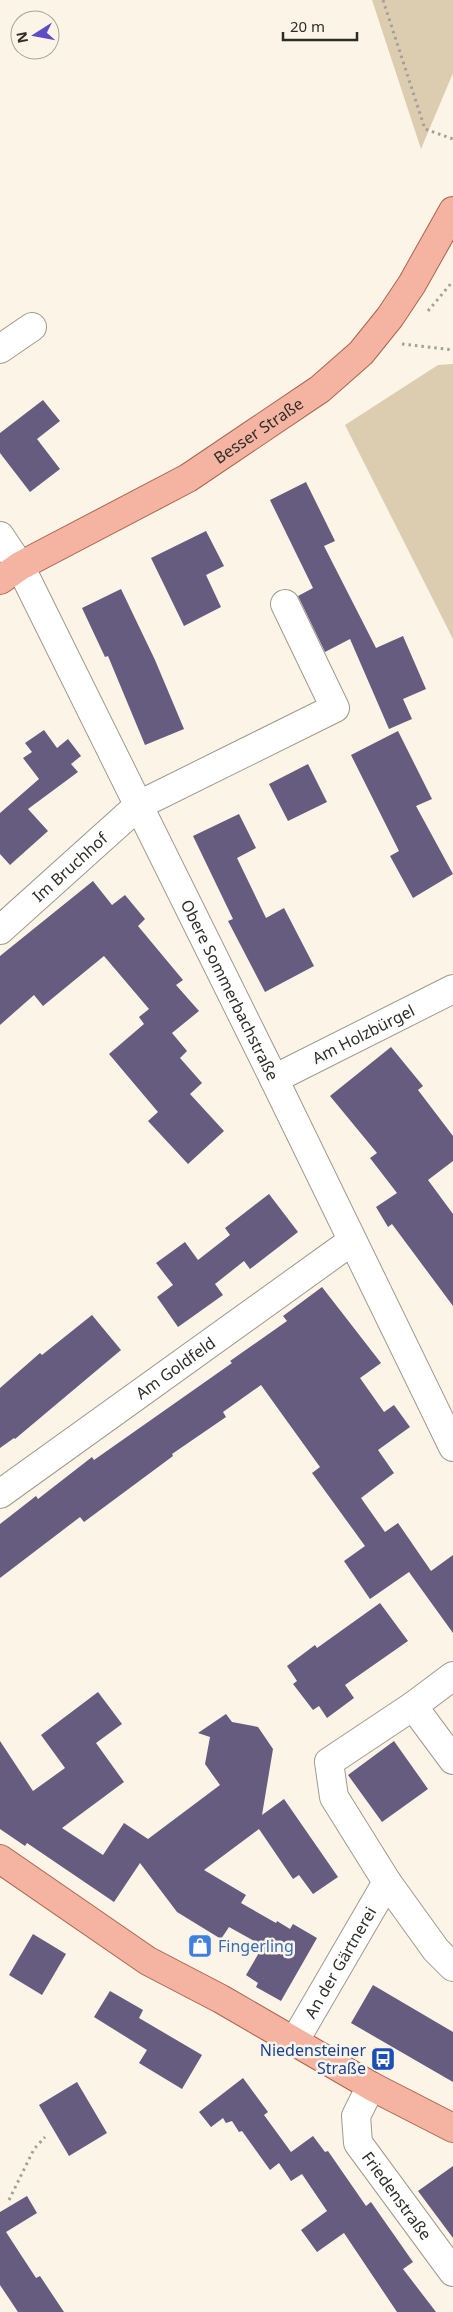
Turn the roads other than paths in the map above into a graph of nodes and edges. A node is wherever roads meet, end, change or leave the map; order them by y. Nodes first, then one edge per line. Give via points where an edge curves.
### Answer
1 (453, 211) edge
2 (32, 327) dead end
3 (0, 349) edge
4 (0, 536) edge
5 (10, 573) edge
6 (285, 604) dead end
7 (139, 805) junction
8 (0, 930) edge
9 (453, 989) edge
10 (274, 1079) junction
11 (352, 1242) junction
12 (453, 1447) edge
13 (0, 1494) edge
14 (453, 1676) edge
15 (413, 1706) junction
16 (453, 1760) edge
17 (0, 1859) edge
18 (387, 1882) junction
19 (453, 1967) edge
20 (294, 2042) junction
21 (371, 2086) junction
22 (453, 2128) edge
23 (453, 2272) edge

1 - 5 main road, Besser Straße via 390,317 361,353 320,389 188,478
2 - 3 street
4 - 5 street, Obere Sommerbachstraße
5 - 7 street, Obere Sommerbachstraße
6 - 7 street, Im Bruchhof via 335,708
7 - 8 street, Im Bruchhof
7 - 10 street, Obere Sommerbachstraße
9 - 10 street, Am Holzbürgel
10 - 11 street, Obere Sommerbachstraße
11 - 12 street, Obere Sommerbachstraße
11 - 13 street, Am Goldfeld
14 - 15 street, An der Gärtnerei
15 - 16 street
15 - 18 street, An der Gärtnerei via 329,1762 334,1797
17 - 20 main road via 148,1961
18 - 19 street, An der Gärtnerei via 436,1950
18 - 20 street, An der Gärtnerei
20 - 21 main road
21 - 22 main road
21 - 23 street, Friedenstraße via 356,2116 358,2143

